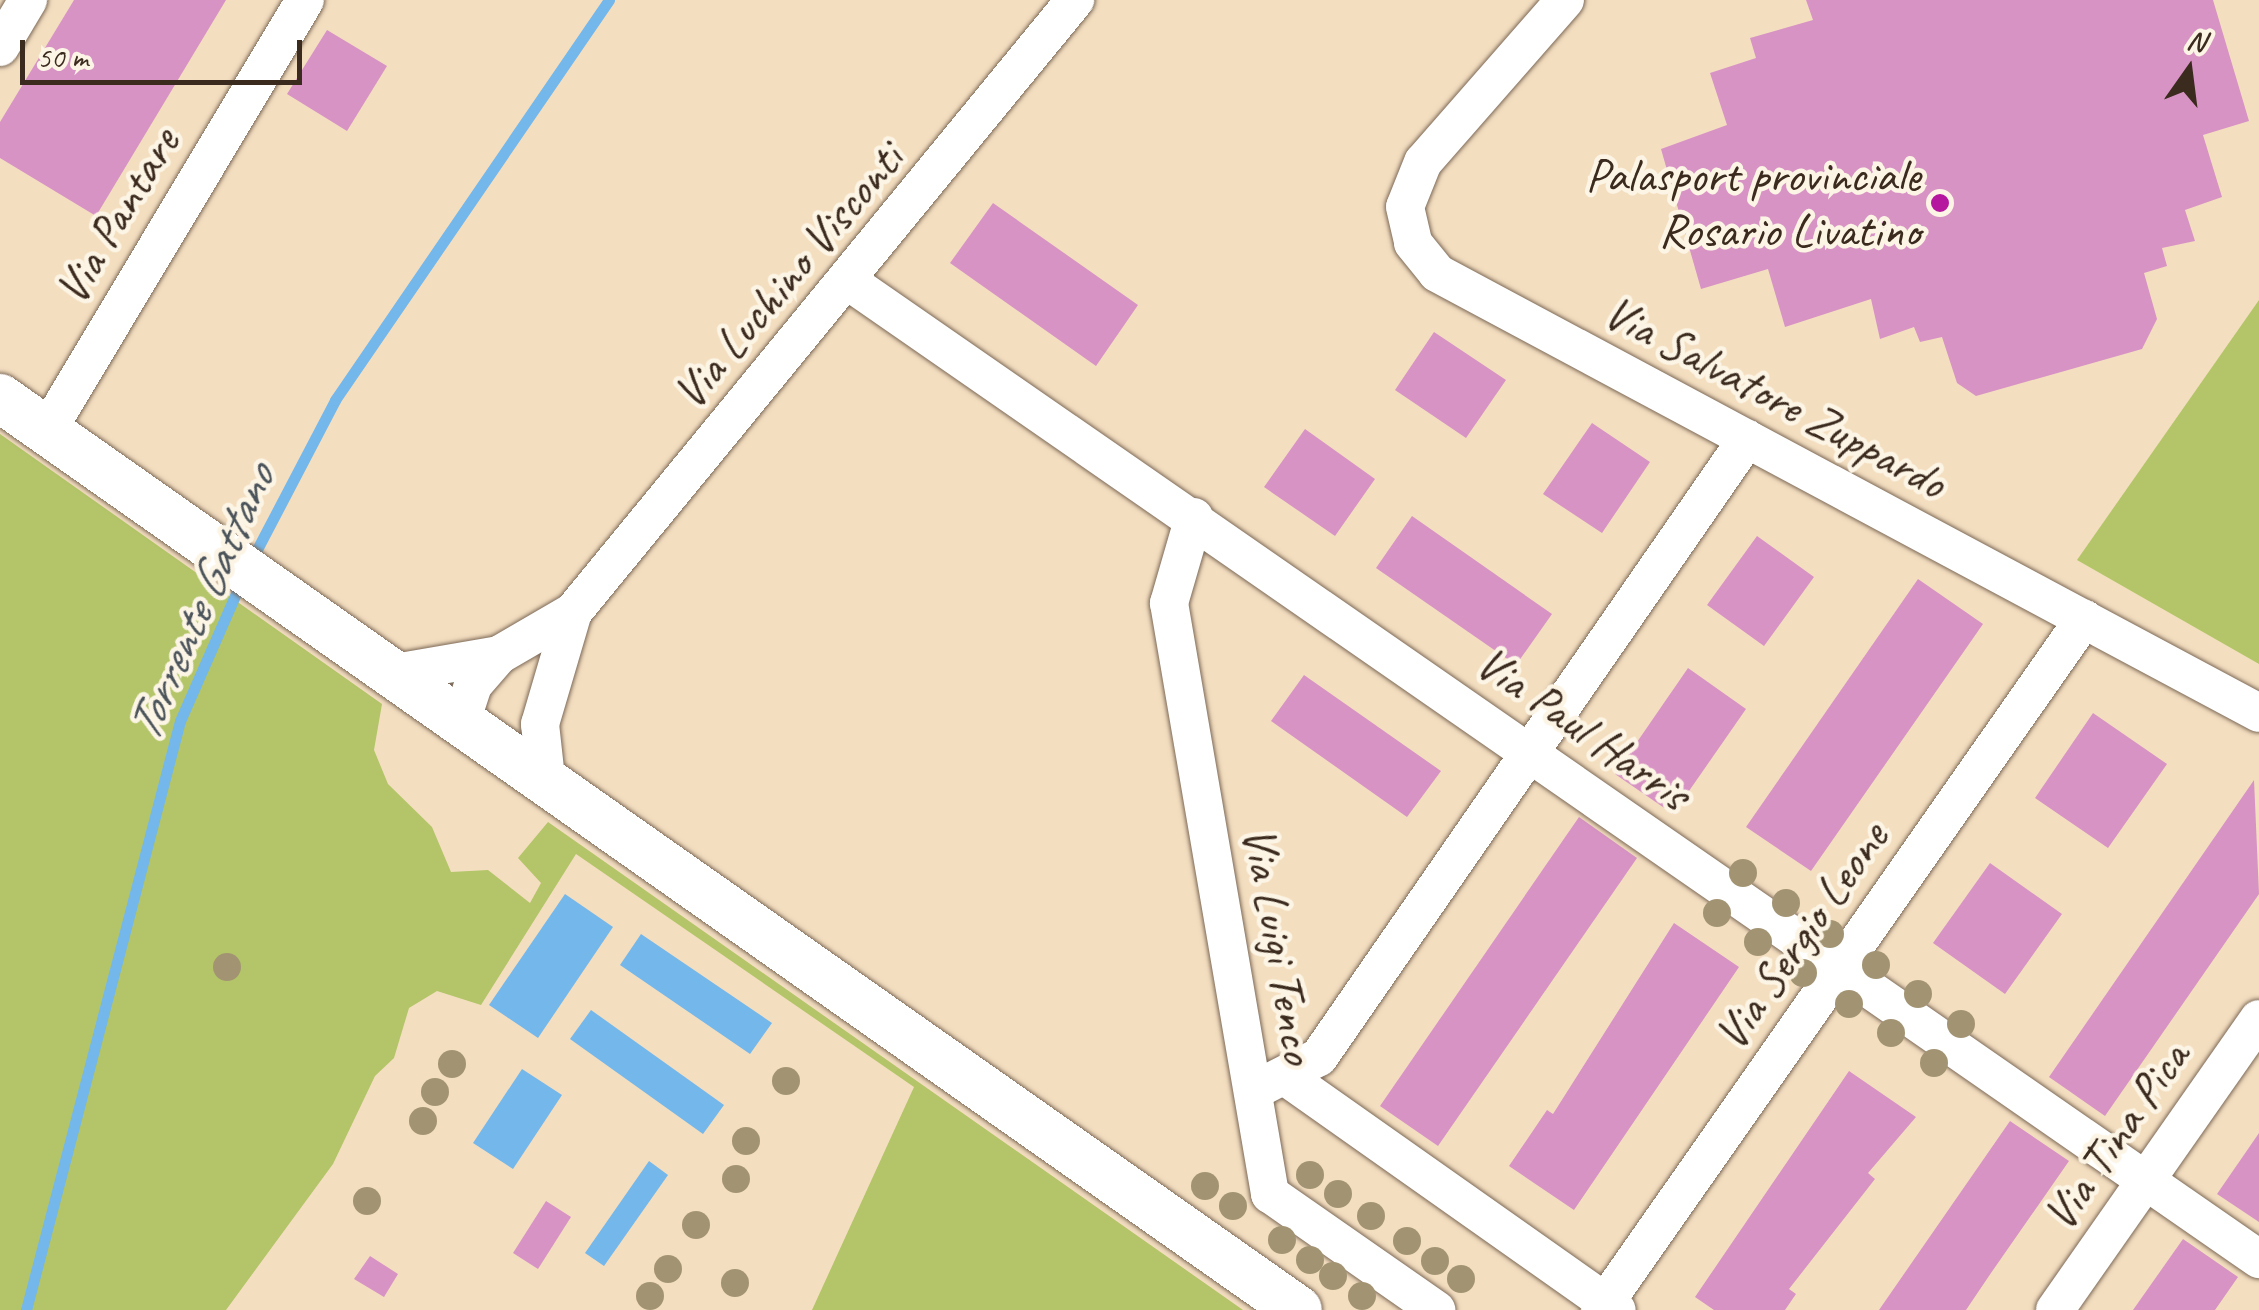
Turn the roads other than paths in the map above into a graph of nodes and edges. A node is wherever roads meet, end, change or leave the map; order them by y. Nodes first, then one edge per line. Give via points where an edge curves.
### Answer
1 (28, 0) edge
2 (305, 0) edge
3 (1075, 0) edge
4 (1565, 0) edge
5 (0, 47) edge
6 (848, 281) junction
7 (0, 398) edge
8 (47, 432) junction
9 (1747, 439) junction
10 (1194, 517) junction
11 (573, 612) junction
12 (2084, 619) junction
13 (499, 655) junction
14 (390, 674) junction
15 (2259, 713) edge
16 (460, 724) junction
17 (1533, 755) junction
18 (547, 787) junction
19 (1840, 967) junction
20 (2259, 1019) edge
21 (1271, 1085) junction
22 (2146, 1180) junction
23 (2259, 1260) edge
24 (1607, 1307) edge
25 (1298, 1310) edge
26 (1436, 1310) edge
27 (2054, 1310) edge

1 - 5 street
2 - 8 street, Via Pantare
3 - 6 street, Via Luchino Visconti
4 - 9 street, Via Salvatore Zuppardo via 1422,162 1404,207 1413,244 1437,273
6 - 10 street, Via Paul Harris
6 - 11 street, Via Luchino Visconti
7 - 8 main road
8 - 14 main road
9 - 12 street, Via Salvatore Zuppardo
9 - 17 street
10 - 17 street, Via Paul Harris
10 - 21 street, Via Luigi Tenco via 1169,603
11 - 13 street, Via Luchino Visconti
11 - 18 street, Via Luchino Visconti via 540,724
12 - 15 street, Via Salvatore Zuppardo
12 - 19 street, Via Sergio Leone
13 - 14 street, Via Luchino Visconti
13 - 16 street, Via Luchino Visconti via 473,685
14 - 16 main road
16 - 18 main road
17 - 19 street, Via Paul Harris
17 - 21 street via 1319,1058
18 - 25 main road
19 - 22 street, Via Paul Harris
19 - 24 street, Via Sergio Leone
20 - 22 street, Via Tina Pica
21 - 24 street
21 - 26 street, Via Luigi Tenco via 1270,1194
22 - 23 street, Via Paul Harris
22 - 27 street, Via Tina Pica

